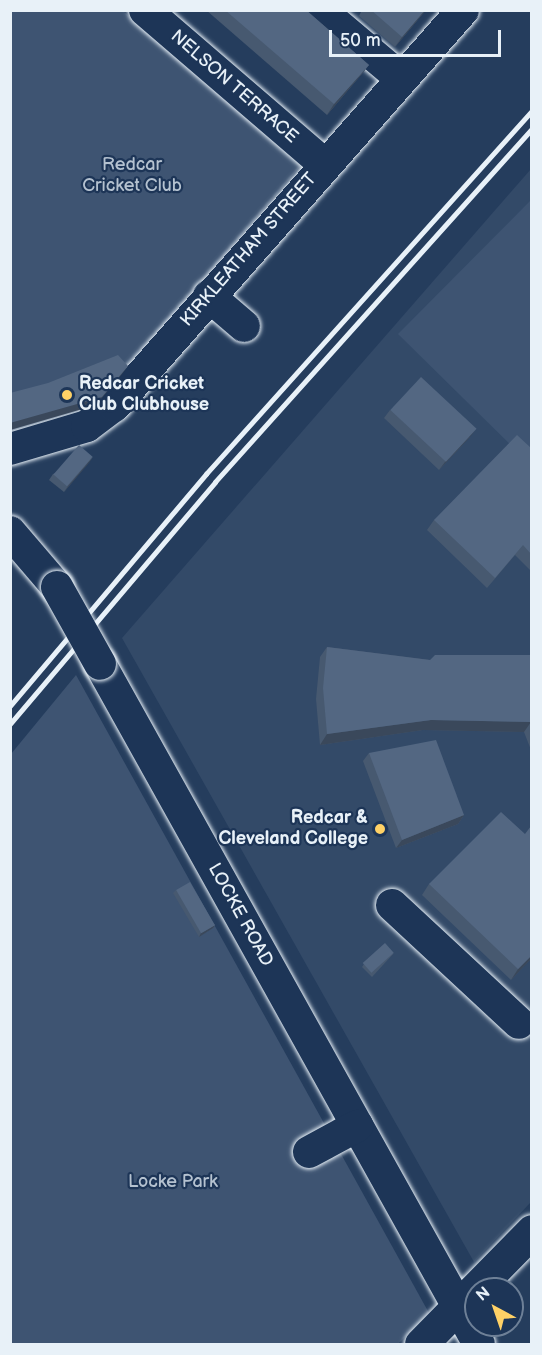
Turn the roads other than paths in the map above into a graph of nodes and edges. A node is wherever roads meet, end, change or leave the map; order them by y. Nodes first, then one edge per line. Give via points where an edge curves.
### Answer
1 (145, 10) edge
2 (320, 10) edge
3 (463, 10) edge
4 (402, 79) junction
5 (324, 164) junction
6 (209, 296) junction
7 (244, 326) dead end
8 (10, 449) edge
9 (10, 532) edge
10 (392, 905) dead end
11 (519, 1023) dead end
12 (357, 1126) junction
13 (309, 1152) dead end
14 (531, 1231) edge
15 (458, 1307) junction
16 (421, 1344) edge
17 (479, 1344) edge

1 - 5 street, NELSON TERRACE
2 - 4 street
3 - 4 street, KIRKLEATHAM STREET
4 - 5 street, KIRKLEATHAM STREET
5 - 6 street, KIRKLEATHAM STREET
6 - 7 street
6 - 8 street, KIRKLEATHAM STREET via 100,418
9 - 12 street, LOCKE ROAD, bridge via 57,587
10 - 11 street
12 - 13 street
12 - 15 street, LOCKE ROAD
14 - 15 main road
15 - 16 main road
15 - 17 street, LOCKE ROAD

